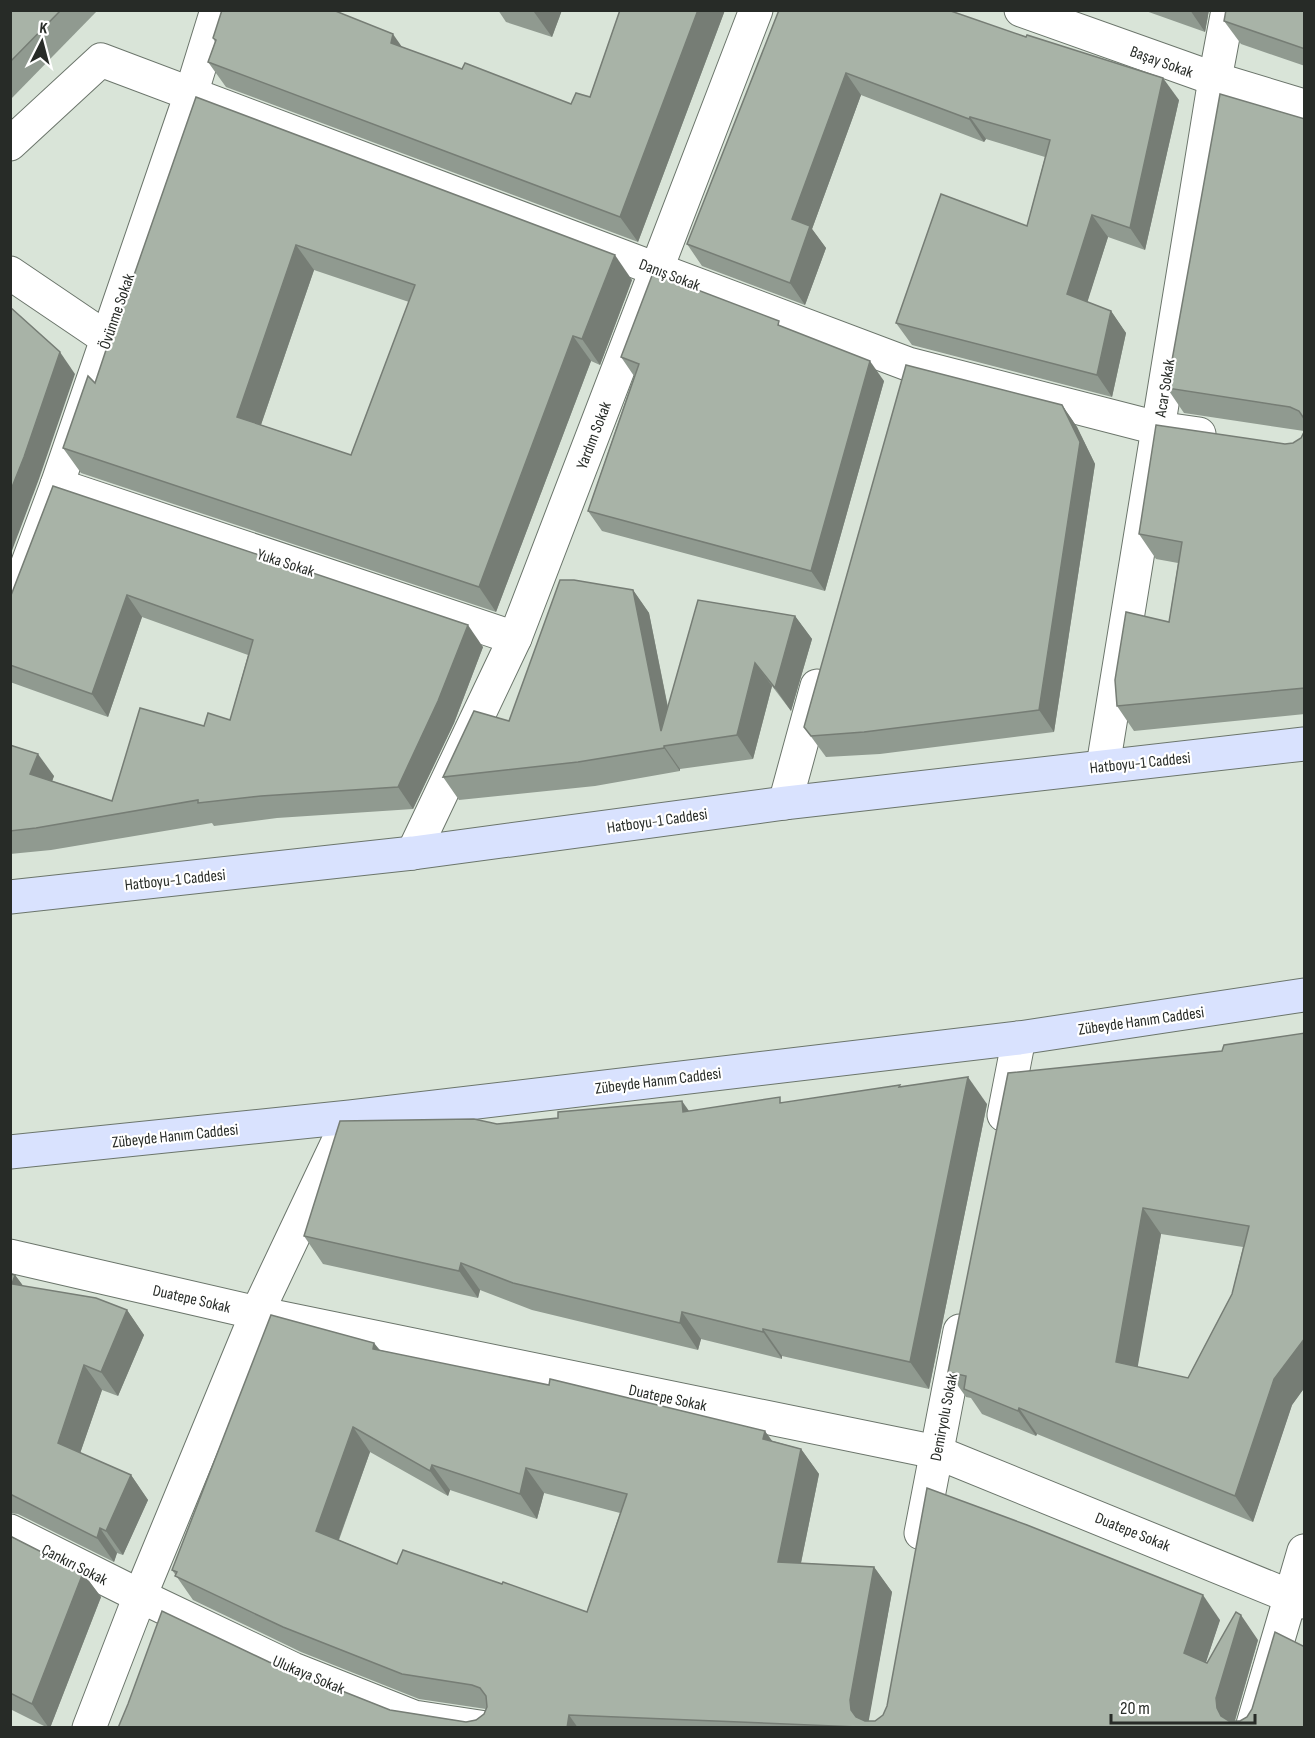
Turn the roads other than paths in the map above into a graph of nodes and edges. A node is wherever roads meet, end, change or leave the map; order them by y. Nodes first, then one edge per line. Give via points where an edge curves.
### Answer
1 (217, 10) edge
2 (756, 10) edge
3 (1021, 10) edge
4 (1228, 10) edge
5 (1215, 79) junction
6 (191, 94) junction
7 (1305, 106) edge
8 (10, 144) edge
9 (657, 269) junction
10 (10, 273) edge
11 (106, 338) junction
12 (908, 364) junction
13 (899, 398) edge
14 (1158, 428) junction
15 (1225, 438) edge
16 (57, 485) junction
17 (10, 610) edge
18 (515, 638) junction
19 (826, 657) edge
20 (1305, 744) edge
21 (1103, 766) junction
22 (785, 803) junction
23 (413, 853) junction
24 (10, 897) edge
25 (1305, 995) edge
26 (1019, 1038) junction
27 (350, 1117) junction
28 (998, 1141) edge
29 (10, 1152) edge
30 (10, 1256) edge
31 (966, 1302) edge
32 (257, 1313) junction
33 (936, 1452) junction
34 (10, 1531) edge
35 (1305, 1551) edge
36 (915, 1566) edge
37 (140, 1596) junction
38 (1298, 1599) edge
39 (88, 1728) edge
40 (486, 1728) edge
41 (1252, 1728) edge

1 - 6 street, Övünme Sokak
2 - 9 street, Yardım Sokak
3 - 5 street, Başay Sokak
4 - 5 street, Acar Sokak
5 - 7 street, Başay Sokak
5 - 14 street, Acar Sokak
6 - 8 street, Danış Sokak via 100,60
6 - 9 street, Danış Sokak
6 - 11 street, Övünme Sokak
9 - 12 street, Danış Sokak
9 - 18 street, Yardım Sokak
10 - 11 street
11 - 16 street, Övünme Sokak
12 - 13 street
12 - 14 street, Danış Sokak
14 - 15 street, Danış Sokak
14 - 21 street, Acar Sokak
16 - 17 street, Övünme Sokak
16 - 18 street, Yuka Sokak
18 - 23 street, Yardım Sokak
19 - 22 street
20 - 21 main road, Hatboyu-1 Caddesi
21 - 22 main road, Hatboyu-1 Caddesi
22 - 23 main road, Hatboyu-1 Caddesi
23 - 24 main road, Hatboyu-1 Caddesi
25 - 26 main road, Zübeyde Hanım Caddesi
26 - 27 main road, Zübeyde Hanım Caddesi
26 - 28 street
27 - 29 main road, Zübeyde Hanım Caddesi
27 - 32 street
30 - 32 street, Duatepe Sokak
31 - 33 street, Demiryolu Sokak
32 - 33 street, Duatepe Sokak
32 - 37 street
33 - 36 street, Demiryolu Sokak
33 - 38 street, Duatepe Sokak
34 - 37 street, Çankırı Sokak
35 - 38 street
37 - 39 street
37 - 40 street, Ulukaya Sokak via 293,1669 414,1717
38 - 41 street

